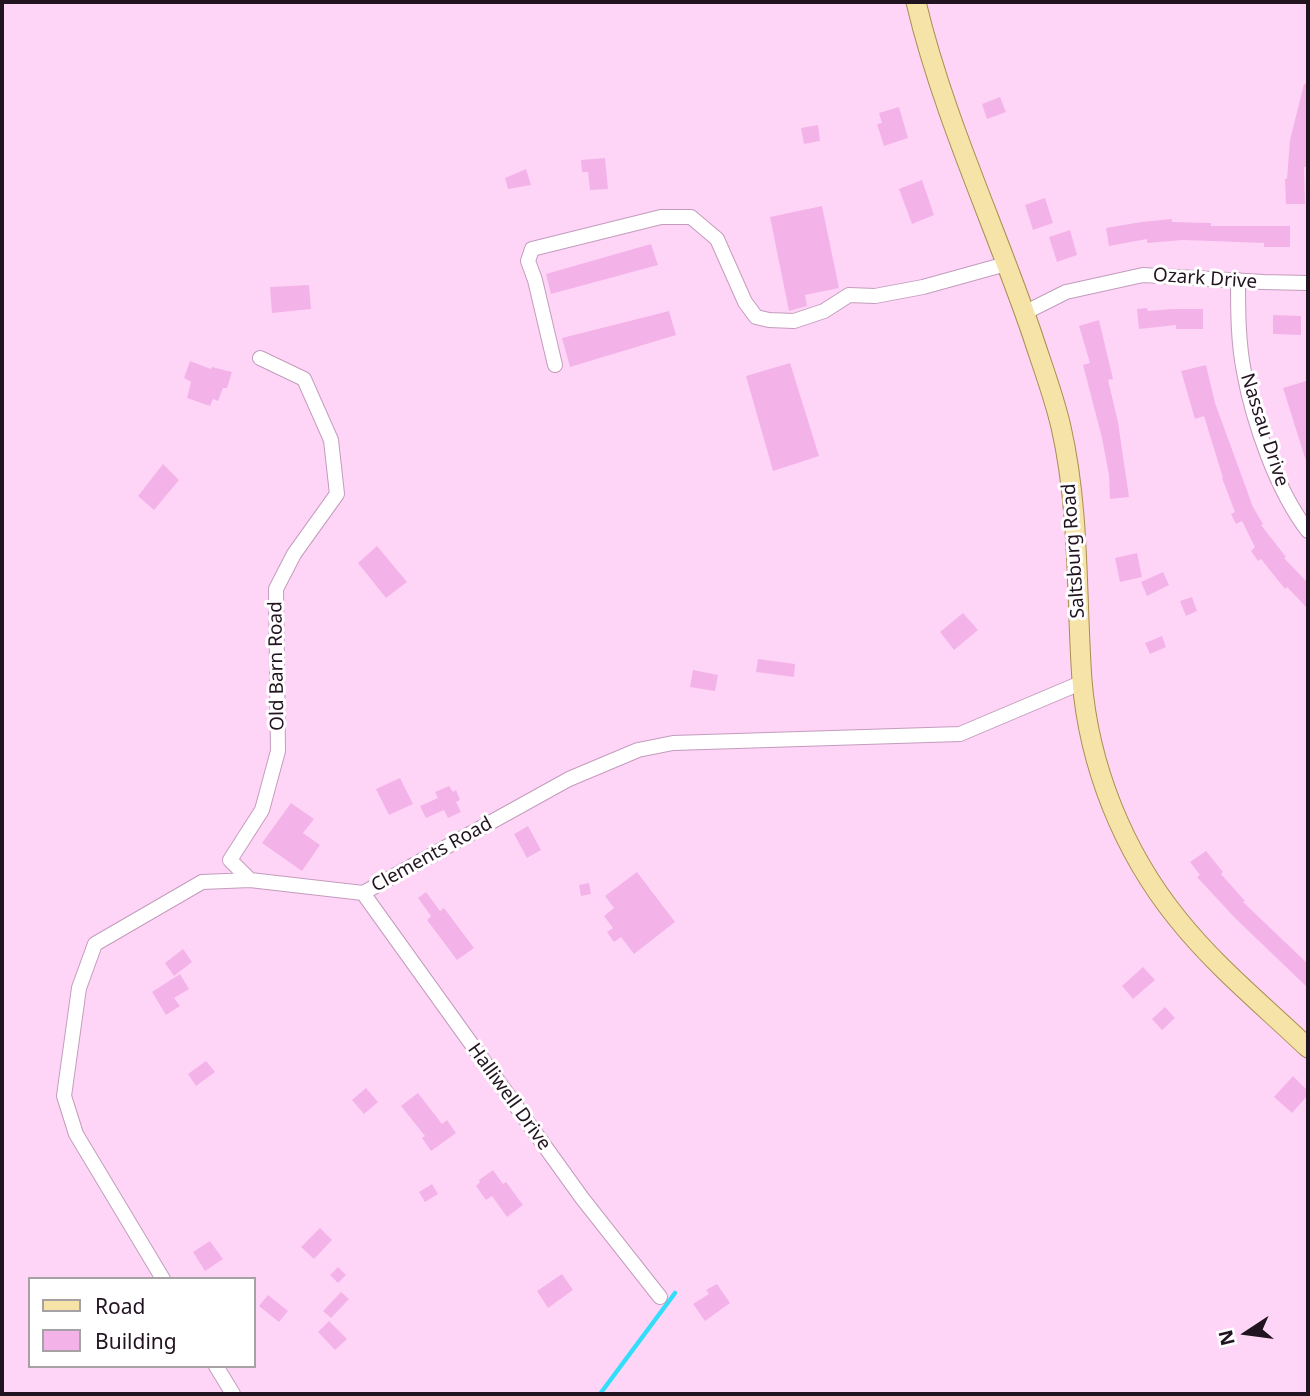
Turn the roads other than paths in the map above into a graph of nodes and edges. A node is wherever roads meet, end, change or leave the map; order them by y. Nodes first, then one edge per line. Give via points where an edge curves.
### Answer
1 (916, 2) edge
2 (1006, 264) junction
3 (1238, 280) junction
4 (1308, 283) edge
5 (1024, 313) junction
6 (260, 358) dead end
7 (555, 365) dead end
8 (1308, 531) edge
9 (1083, 682) junction
10 (250, 880) junction
11 (363, 893) junction
12 (1308, 1048) edge
13 (162, 1277) edge
14 (660, 1297) dead end
15 (217, 1368) edge
16 (233, 1394) edge

1 - 2 main road, Saltsburg Road
2 - 5 main road, Saltsburg Road
2 - 7 street via 923,287 876,296 849,295 824,311 794,321 769,320 756,317 745,302 717,239 691,217 661,217 532,249 528,261
3 - 4 street, Ozark Drive
3 - 5 street, Ozark Drive via 1143,275 1066,292
3 - 8 street, Nassau Drive via 1247,383 1277,477
5 - 9 main road, Saltsburg Road via 1061,427 1072,497
6 - 10 street, Old Barn Road via 304,379 331,439 337,494 294,554 276,589 278,751 262,810 230,860
9 - 11 street, Clements Road via 960,734 673,743 638,750 569,779
9 - 12 main road, Saltsburg Road via 1106,791 1145,871 1176,918 1214,960
10 - 11 street, Clements Road
10 - 13 street, Clements Road via 202,882 95,944 79,988 64,1096 76,1134
11 - 14 street, Halliwell Drive via 582,1198
15 - 16 street

